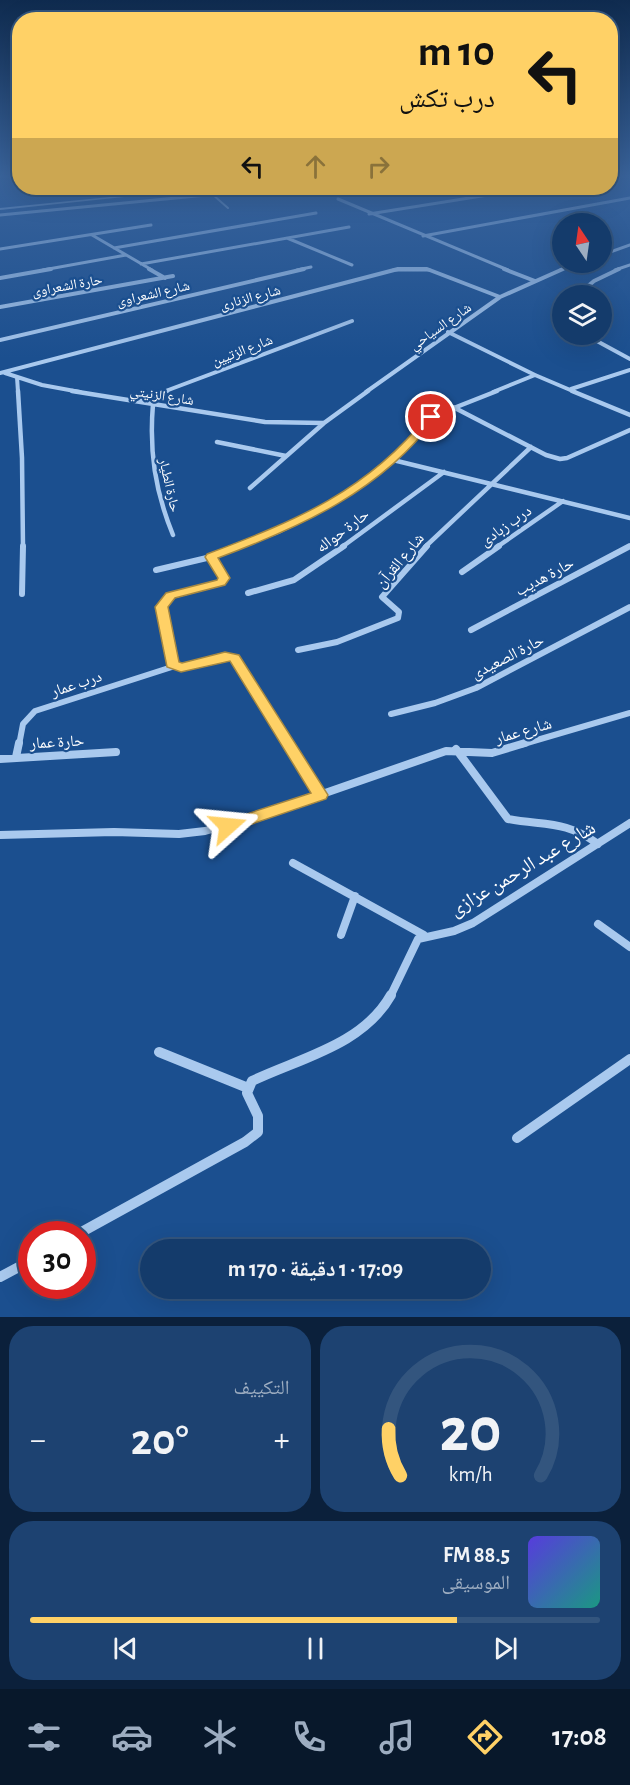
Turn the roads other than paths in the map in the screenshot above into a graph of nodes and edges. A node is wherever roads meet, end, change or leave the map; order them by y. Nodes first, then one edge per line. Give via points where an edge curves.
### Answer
1 (89, 235) edge
2 (92, 235) edge
3 (186, 235) edge
4 (302, 235) edge
5 (423, 236) edge
6 (287, 238) junction
7 (630, 245) edge
8 (114, 248) junction
9 (0, 249) edge
10 (612, 251) edge
11 (126, 255) junction
12 (141, 264) junction
13 (352, 265) dead end
14 (630, 265) edge
15 (311, 267) dead end
16 (552, 273) edge
17 (173, 276) dead end
18 (0, 278) edge
19 (165, 278) junction
20 (536, 280) junction
21 (588, 285) edge
22 (500, 297) junction
23 (0, 307) edge
24 (352, 321) dead end
25 (448, 332) junction
26 (0, 340) edge
27 (605, 345) edge
28 (630, 358) edge
29 (630, 370) edge
30 (1, 372) edge
31 (535, 375) junction
32 (17, 377) junction
33 (571, 390) junction
34 (139, 401) junction
35 (153, 404) junction
36 (453, 407) junction
37 (630, 415) edge
38 (324, 423) junction
39 (630, 430) edge
40 (217, 442) dead end
41 (531, 447) junction
42 (286, 456) junction
43 (393, 460) junction
44 (444, 472) junction
45 (494, 484) junction
46 (250, 488) dead end
47 (563, 501) junction
48 (630, 518) edge
49 (172, 535) dead end
50 (630, 546) edge
51 (211, 557) junction
52 (156, 570) dead end
53 (462, 572) dead end
54 (248, 593) dead end
55 (22, 594) dead end
56 (630, 607) edge
57 (471, 630) dead end
58 (298, 650) dead end
59 (175, 666) junction
60 (630, 713) edge
61 (391, 714) dead end
62 (456, 749) junction
63 (116, 752) dead end
64 (16, 757) junction
65 (0, 759) edge
66 (321, 795) junction
67 (630, 823) edge
68 (0, 835) edge
69 (598, 844) junction
70 (293, 863) dead end
71 (355, 896) junction
72 (598, 924) dead end
73 (342, 935) dead end
74 (424, 935) junction
75 (630, 947) edge
76 (159, 1052) dead end
77 (630, 1059) edge
78 (248, 1088) junction
79 (517, 1138) dead end
80 (96, 1224) edge
81 (18, 1267) edge
82 (0, 1277) edge

1 - 9 street
2 - 8 street
3 - 8 street
4 - 6 street
5 - 20 street
6 - 12 street
6 - 13 street
7 - 10 street
8 - 11 street
11 - 12 street
11 - 18 street
12 - 19 street
14 - 21 street
15 - 26 street, شارع الشعراوى
16 - 20 street, شارع السياحي
17 - 19 street, حارة الشعراوى
19 - 23 street, حارة الشعراوى
20 - 22 street, شارع السياحي
22 - 25 street, شارع السياحي
22 - 30 street, شارع الزنارى via 427,270 398,269
24 - 34 street, شارع الزتيين
25 - 31 street
25 - 38 street, شارع السياحي
27 - 28 street
29 - 33 street
30 - 32 street, شارع الزنيتي
31 - 33 street
31 - 36 street
32 - 34 street, شارع الزنيتي via 71,391
32 - 55 street via 25,504
33 - 37 street
34 - 35 street, شارع الزنيتي
35 - 38 street, شارع الزنيتي via 266,422
35 - 49 street, حارة الطيار via 151,466
36 - 41 street
36 - 43 street via 431,417
38 - 42 street, شارع السياحي
39 - 41 street via 567,458 553,458
40 - 42 street
41 - 45 street, شارع القرآن
42 - 46 street, شارع السياحي
43 - 44 street
43 - 51 street via 334,503 278,532
44 - 45 street
44 - 54 street, حارة حواله via 311,570 284,584
45 - 47 street
45 - 58 street, شارع القرآن via 430,542 384,594 384,600 399,612 398,618 352,639
47 - 48 street
47 - 53 street, درب زبادى
50 - 57 street, حارة هديب
51 - 52 street
51 - 59 street via 224,578 221,583 171,596 161,607
56 - 61 street, حارة الصعيدى via 476,688
59 - 64 street, درب عمار via 35,711 23,724
59 - 66 street, درب عمار via 225,656 234,658
60 - 62 street, شارع عمار via 492,753
62 - 66 street, شارع عمار
62 - 69 street via 508,819 570,826
63 - 64 street, حارة عمار
64 - 65 street, حارة عمار
66 - 68 street, شارع عمار via 206,831
67 - 69 street, شارع عبد الرحمن عزازى
69 - 74 street, شارع عبد الرحمن عزازى via 473,923 450,933
70 - 71 street
71 - 73 street
71 - 74 street
72 - 75 street
74 - 78 street via 418,939 387,1003 373,1020 326,1049 252,1081
76 - 78 street
77 - 79 street
78 - 80 street via 258,1116 258,1132
81 - 82 street

